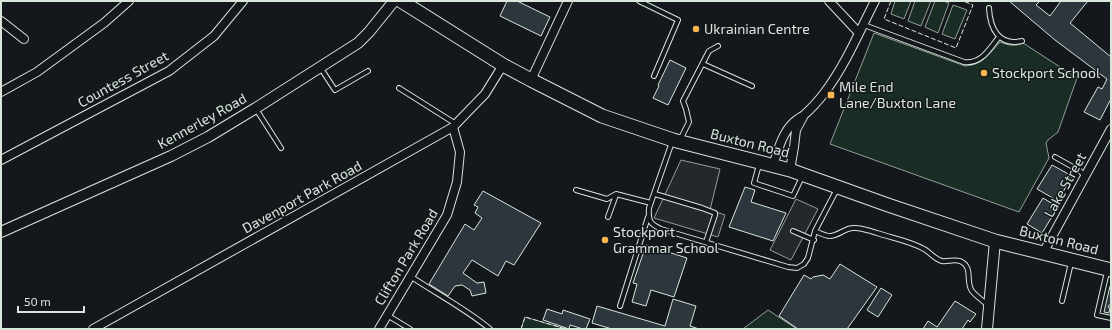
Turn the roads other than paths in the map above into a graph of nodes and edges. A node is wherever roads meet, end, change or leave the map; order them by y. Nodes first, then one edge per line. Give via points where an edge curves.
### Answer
1 (130, 1) edge
2 (243, 1) edge
3 (394, 1) edge
4 (401, 1) edge
5 (568, 1) edge
6 (639, 1) edge
7 (829, 1) edge
8 (875, 1) edge
9 (989, 8) dead end
10 (1, 21) edge
11 (863, 24) junction
12 (859, 33) junction
13 (999, 37) junction
14 (24, 39) dead end
15 (1022, 41) dead end
16 (718, 46) dead end
17 (703, 64) junction
18 (503, 65) junction
19 (320, 67) junction
20 (368, 71) dead end
21 (654, 76) dead end
22 (531, 80) junction
23 (752, 86) dead end
24 (399, 88) dead end
25 (1, 92) edge
26 (256, 108) junction
27 (804, 115) junction
28 (455, 126) junction
29 (1111, 129) edge
30 (676, 141) junction
31 (281, 148) dead end
32 (1054, 157) dead end
33 (1, 160) edge
34 (760, 162) junction
35 (773, 166) junction
36 (790, 170) junction
37 (804, 175) junction
38 (1085, 176) junction
39 (838, 187) junction
40 (576, 190) dead end
41 (616, 194) junction
42 (655, 194) junction
43 (651, 203) junction
44 (608, 218) dead end
45 (648, 218) junction
46 (793, 231) dead end
47 (816, 231) junction
48 (1, 232) edge
49 (814, 240) junction
50 (995, 241) junction
51 (706, 242) junction
52 (1043, 253) junction
53 (1072, 260) junction
54 (1109, 270) edge
55 (410, 276) junction
56 (1062, 301) dead end
57 (620, 306) dead end
58 (989, 306) junction
59 (387, 315) junction
60 (1111, 318) edge
61 (93, 329) edge
62 (379, 329) edge
63 (410, 329) edge
64 (490, 329) edge
65 (987, 329) edge

1 - 25 street via 37,72
2 - 33 street, Countess Street via 214,36 169,71
3 - 19 street, Kennerley Road via 364,38
4 - 18 highway, Buxton Road
5 - 22 street
6 - 21 lane via 678,20
7 - 12 street
8 - 11 street
9 - 13 lane via 993,26
10 - 14 street
11 - 12 street
11 - 13 lane via 970,63 982,59
12 - 27 street via 845,62 825,92
13 - 15 lane via 1004,41
16 - 17 lane via 709,51
17 - 23 lane
17 - 30 lane via 683,101 689,122
18 - 22 highway, Buxton Road
18 - 28 street, Davenport Park Road via 485,94
19 - 20 lane via 335,90
19 - 26 street, Kennerley Road
22 - 30 highway, Buxton Road via 602,116
24 - 28 lane
26 - 31 lane
26 - 48 street, Kennerley Road via 171,156
27 - 35 street via 787,130
27 - 36 street via 796,130
28 - 55 street, Clifton Park Road via 460,152 457,182 447,215
28 - 61 street, Davenport Park Road
29 - 38 street, Lake Street
30 - 34 highway, Buxton Road
30 - 42 lane
32 - 38 lane
34 - 35 highway, Buxton Road
34 - 37 lane via 754,183 793,196
35 - 36 highway, Buxton Road
36 - 37 highway, Buxton Road
37 - 39 highway, Buxton Road
38 - 52 street, Lake Street
39 - 47 lane
39 - 50 highway, Buxton Road
40 - 41 lane via 607,199
41 - 43 lane
41 - 44 lane
42 - 43 lane
42 - 51 lane via 714,213
43 - 45 lane
45 - 51 lane via 653,225 661,229
45 - 57 lane
46 - 49 lane
47 - 49 lane
47 - 58 lane via 828,236 852,227 863,229 924,249 942,261 960,262 969,271 969,285 972,291
49 - 51 lane via 808,258 797,268
50 - 52 highway, Buxton Road
50 - 58 street
52 - 53 highway, Buxton Road
53 - 54 highway, Buxton Road
53 - 56 lane
54 - 60 lane via 1097,315
55 - 59 street, Clifton Park Road
55 - 64 lane via 475,316
58 - 65 street
59 - 62 street, Clifton Park Road
59 - 63 lane

